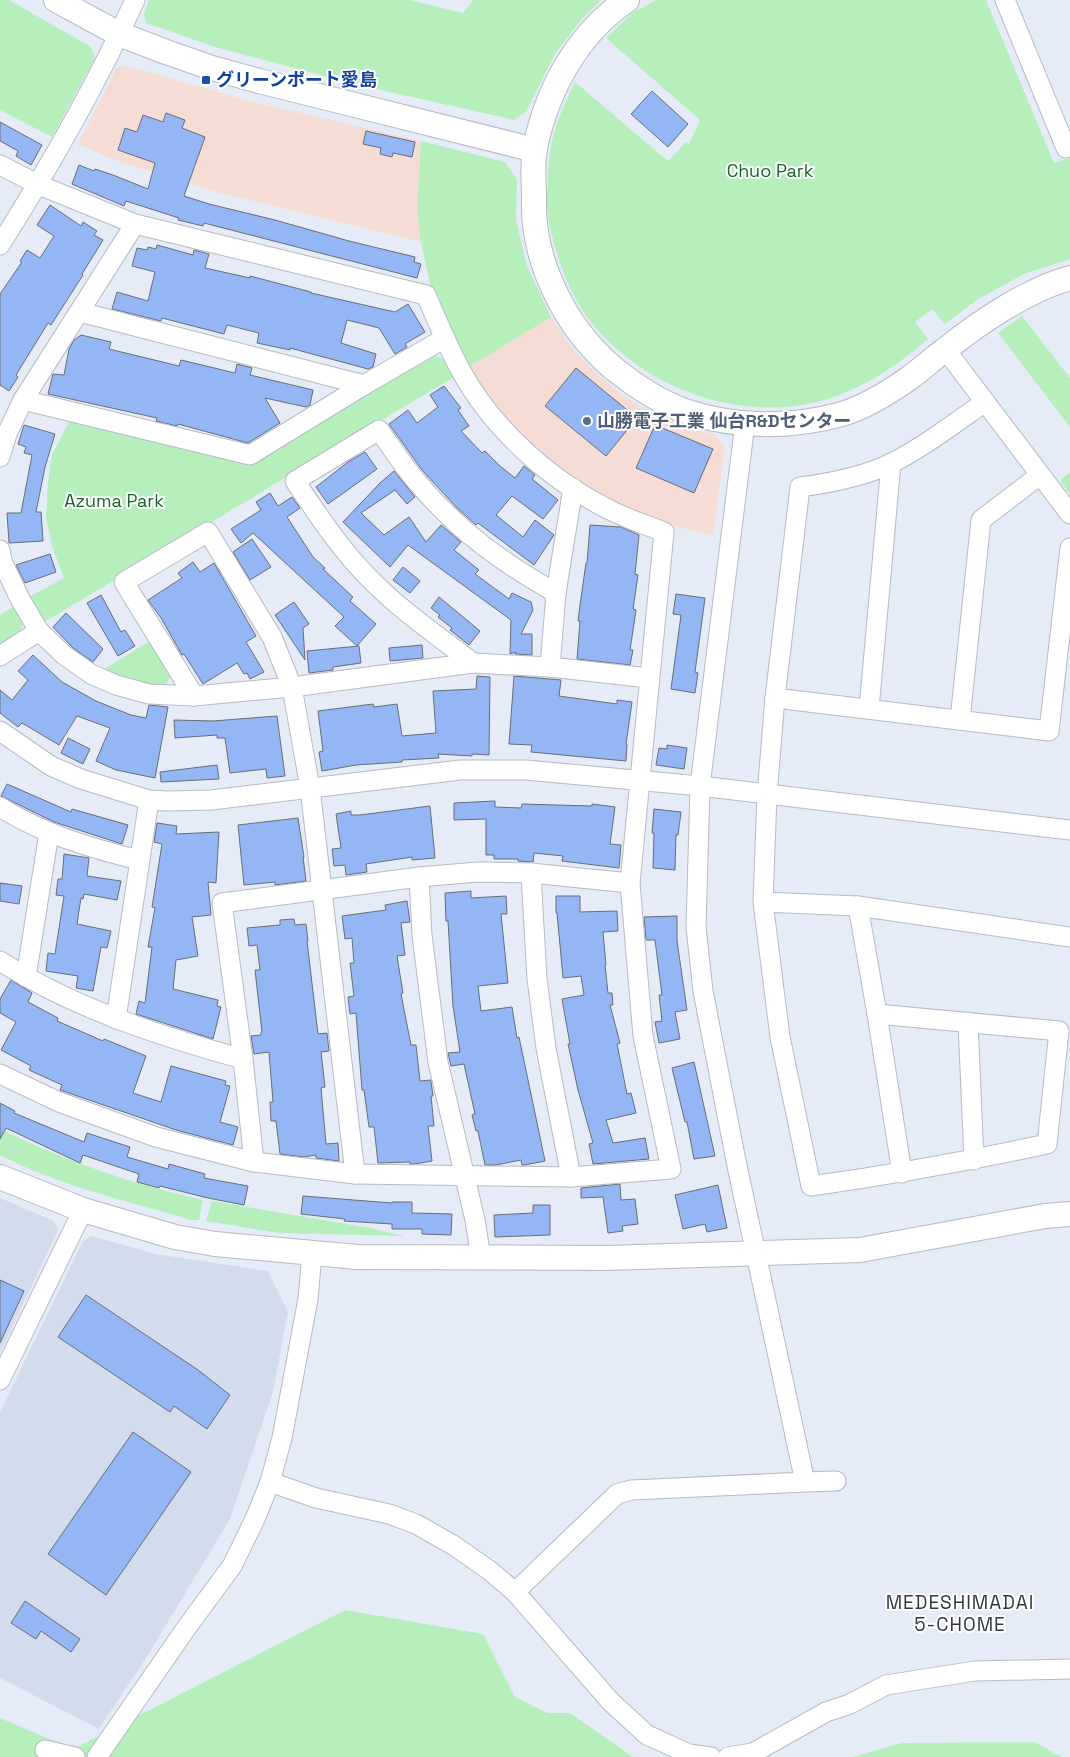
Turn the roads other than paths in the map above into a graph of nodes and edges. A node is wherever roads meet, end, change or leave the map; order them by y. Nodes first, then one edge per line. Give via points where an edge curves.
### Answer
1 (56, 0) edge
2 (135, 0) edge
3 (627, 0) edge
4 (1005, 0) edge
5 (119, 34) junction
6 (1066, 148) dead end
7 (535, 150) junction
8 (0, 165) edge
9 (39, 185) junction
10 (136, 224) junction
11 (0, 245) edge
12 (1070, 278) edge
13 (80, 312) junction
14 (445, 338) junction
15 (945, 349) junction
16 (364, 385) junction
17 (23, 400) junction
18 (985, 402) junction
19 (745, 423) junction
20 (0, 457) edge
21 (891, 463) junction
22 (1040, 475) junction
23 (573, 488) junction
24 (1070, 514) edge
25 (1070, 548) edge
26 (0, 550) edge
27 (556, 593) junction
28 (39, 631) junction
29 (0, 656) edge
30 (473, 664) junction
31 (550, 667) junction
32 (649, 678) junction
33 (292, 687) junction
34 (194, 696) junction
35 (775, 698) junction
36 (869, 709) junction
37 (960, 720) junction
38 (0, 731) edge
39 (639, 780) junction
40 (700, 786) junction
41 (310, 788) junction
42 (766, 795) junction
43 (149, 800) junction
44 (0, 807) edge
45 (1070, 830) edge
46 (49, 833) junction
47 (140, 860) junction
48 (531, 873) junction
49 (419, 878) junction
50 (630, 883) junction
51 (323, 890) junction
52 (763, 902) junction
53 (858, 906) junction
54 (1070, 937) edge
55 (0, 961) edge
56 (26, 978) junction
57 (877, 1014) junction
58 (116, 1019) junction
59 (968, 1022) junction
60 (243, 1059) junction
61 (0, 1074) edge
62 (974, 1160) junction
63 (254, 1162) junction
64 (902, 1173) junction
65 (356, 1174) junction
66 (465, 1175) junction
67 (0, 1177) edge
68 (571, 1177) junction
69 (83, 1210) junction
70 (1070, 1214) edge
71 (312, 1254) junction
72 (755, 1254) junction
73 (481, 1258) junction
74 (0, 1380) edge
75 (836, 1481) dead end
76 (270, 1482) junction
77 (805, 1482) junction
78 (516, 1592) junction
79 (1070, 1669) edge
80 (45, 1750) dead end
81 (75, 1757) edge
82 (97, 1757) edge
83 (711, 1757) edge
84 (728, 1757) edge

1 - 5 street
2 - 5 street
3 - 7 street via 598,23 580,44 565,69 545,116
4 - 6 street
5 - 7 street via 259,81
5 - 9 street
7 - 19 street via 534,210 543,259 562,304 587,342 627,379 685,411
8 - 9 street
9 - 10 street
9 - 11 street
10 - 13 street
10 - 14 street via 426,295
12 - 15 street via 1020,299
13 - 16 street
13 - 17 street
14 - 16 street
14 - 23 street via 461,372 493,417 531,456
15 - 18 street
15 - 19 street via 901,384 845,413 817,420
16 - 17 street via 250,455
17 - 20 street
18 - 21 street
18 - 22 street
19 - 40 street
21 - 35 street via 853,478 800,487
21 - 36 street
22 - 24 street
22 - 37 street via 981,520
23 - 27 street
23 - 32 street via 614,512 664,532
25 - 37 street via 1049,731
26 - 28 street via 20,599
27 - 30 street via 515,570 447,515 417,483 379,430 295,481 340,546 369,579
27 - 31 street
28 - 29 street
28 - 34 street via 64,655 116,685 149,694
30 - 31 street
30 - 33 street
31 - 32 street
32 - 39 street
33 - 34 street
33 - 34 street via 272,637 208,532 124,582
33 - 41 street
35 - 36 street
35 - 42 street
36 - 37 street
38 - 43 street via 51,766
39 - 40 street
39 - 41 street via 526,770 460,770
39 - 50 street
40 - 42 street
40 - 72 street via 696,927 703,991
41 - 43 street via 211,800
41 - 51 street
42 - 45 street
42 - 52 street
43 - 47 street
44 - 46 street
46 - 47 street via 97,850
46 - 56 street
47 - 58 street
48 - 49 street via 478,872
48 - 50 street
48 - 68 street via 537,979 546,1048
49 - 51 street
49 - 66 street via 422,935 438,1062
50 - 68 street via 643,1036 671,1170
51 - 60 street via 222,904
51 - 65 street
52 - 53 street
52 - 64 street via 780,1037 811,1186
53 - 54 street
53 - 57 street
55 - 56 street
56 - 58 street
57 - 59 street
57 - 64 street
58 - 60 street
59 - 62 street
59 - 62 street via 1059,1031 1047,1144
60 - 63 street
61 - 63 street via 59,1102 156,1137
62 - 64 street
63 - 65 street
65 - 66 street
66 - 68 street
66 - 73 street
67 - 69 street
69 - 71 street via 175,1237
69 - 74 street
70 - 72 street via 860,1250
71 - 73 street
71 - 76 street via 308,1299 282,1438
72 - 73 street
72 - 77 street
75 - 77 street
76 - 78 street via 316,1498 389,1514 416,1524 454,1545
76 - 82 street via 232,1566
77 - 78 street via 631,1490 617,1494
78 - 83 street via 611,1702 647,1735 689,1754
79 - 84 street via 975,1671 886,1685 850,1704 826,1712 752,1753
80 - 81 street

